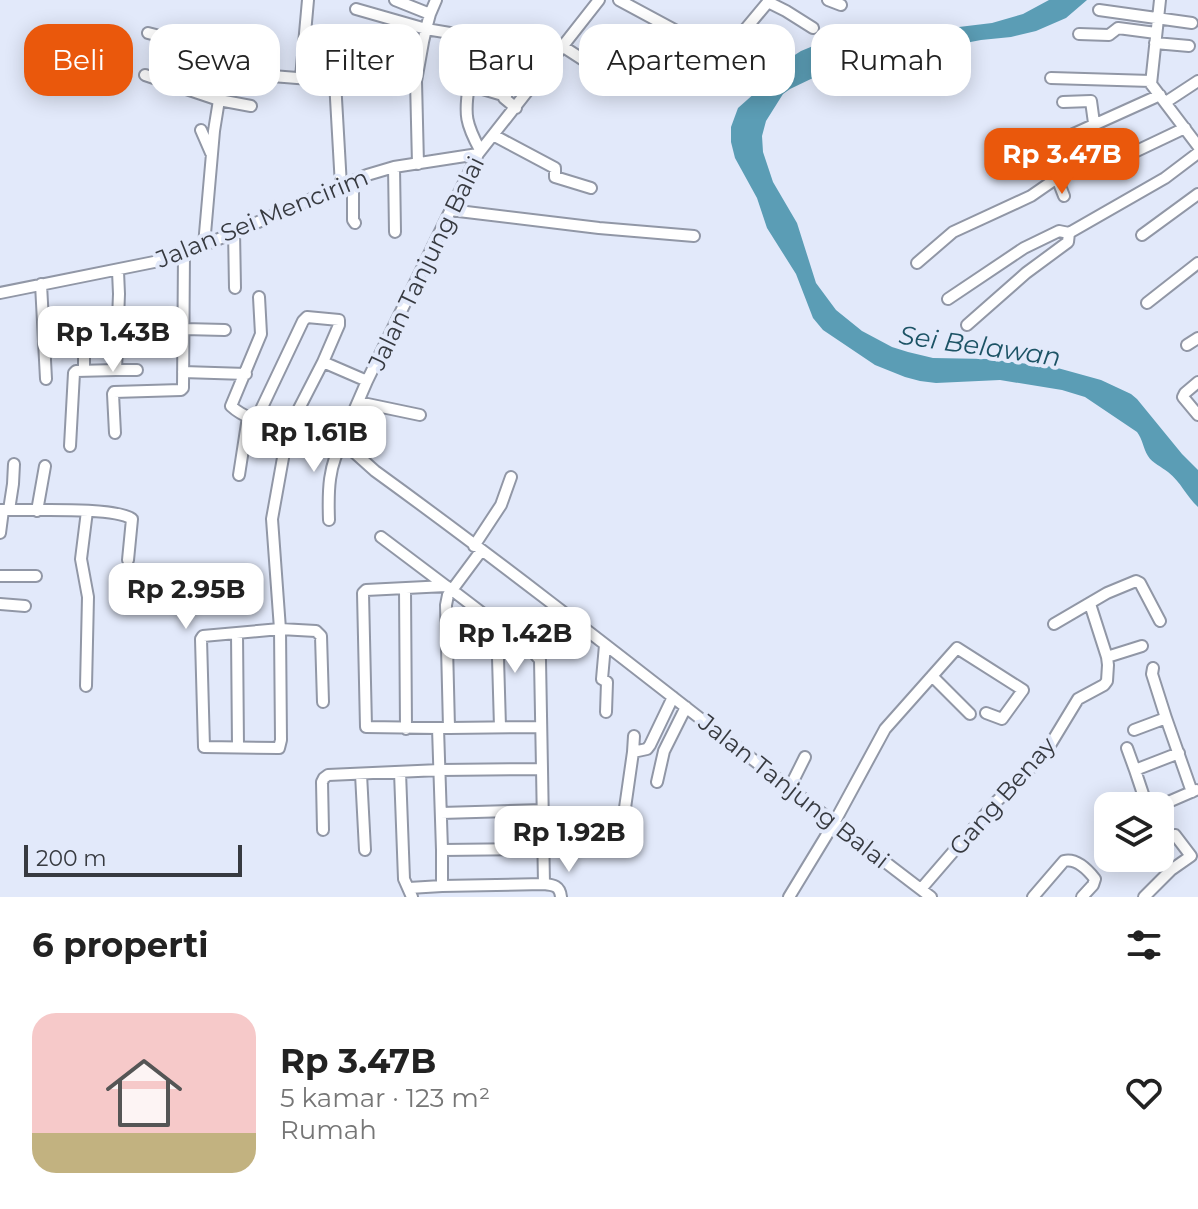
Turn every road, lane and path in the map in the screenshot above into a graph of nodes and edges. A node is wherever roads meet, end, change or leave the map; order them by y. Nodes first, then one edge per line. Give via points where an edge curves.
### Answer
1 (308, 0) edge
2 (395, 0) edge
3 (436, 0) edge
4 (599, 0) edge
5 (619, 0) edge
6 (828, 0) edge
7 (1160, 0) edge
8 (767, 1) edge
9 (788, 5) edge
10 (841, 5) dead end
11 (356, 9) dead end
12 (1099, 10) dead end
13 (430, 14) junction
14 (1158, 19) junction
15 (1192, 23) dead end
16 (306, 24) edge
17 (811, 26) edge
18 (426, 29) junction
19 (439, 32) edge
20 (148, 33) dead end
21 (1079, 34) dead end
22 (1156, 38) junction
23 (423, 42) edge
24 (563, 44) edge
25 (1189, 46) dead end
26 (145, 75) dead end
27 (296, 78) edge
28 (1051, 78) dead end
29 (1151, 81) junction
30 (1198, 81) edge
31 (336, 96) edge
32 (416, 96) edge
33 (525, 96) edge
34 (1163, 98) junction
35 (219, 100) junction
36 (1063, 102) dead end
37 (251, 106) dead end
38 (516, 108) junction
39 (1094, 123) junction
40 (1185, 128) junction
41 (201, 130) dead end
42 (493, 135) junction
43 (1198, 146) edge
44 (479, 152) junction
45 (1198, 153) edge
46 (212, 155) junction
47 (1124, 157) dead end
48 (418, 164) junction
49 (394, 167) junction
50 (1057, 178) junction
51 (353, 181) junction
52 (341, 186) junction
53 (591, 188) dead end
54 (1198, 194) edge
55 (1064, 196) dead end
56 (450, 210) junction
57 (355, 223) dead end
58 (234, 231) junction
59 (395, 232) dead end
60 (1069, 233) junction
61 (1142, 235) dead end
62 (694, 236) dead end
63 (204, 245) junction
64 (184, 254) junction
65 (917, 263) dead end
66 (1198, 263) edge
67 (118, 271) junction
68 (41, 284) junction
69 (235, 288) dead end
70 (0, 293) edge
71 (259, 297) dead end
72 (948, 299) dead end
73 (1147, 303) dead end
74 (967, 325) dead end
75 (184, 329) junction
76 (225, 330) dead end
77 (84, 335) dead end
78 (1198, 338) edge
79 (1187, 345) dead end
80 (323, 362) junction
81 (116, 370) junction
82 (137, 370) dead end
83 (84, 371) junction
84 (183, 372) junction
85 (246, 374) junction
86 (46, 379) dead end
87 (367, 381) junction
88 (1198, 382) edge
89 (358, 402) junction
90 (420, 415) dead end
91 (1198, 415) edge
92 (252, 419) junction
93 (288, 430) junction
94 (115, 433) dead end
95 (344, 440) junction
96 (70, 446) dead end
97 (14, 464) dead end
98 (45, 466) dead end
99 (239, 475) dead end
100 (511, 477) dead end
101 (4, 510) edge
102 (37, 511) junction
103 (87, 511) junction
104 (329, 520) dead end
105 (0, 533) edge
106 (381, 537) dead end
107 (478, 548) junction
108 (128, 560) dead end
109 (0, 576) edge
110 (36, 576) dead end
111 (449, 588) junction
112 (405, 589) junction
113 (0, 604) edge
114 (1090, 604) junction
115 (25, 606) dead end
116 (1160, 621) dead end
117 (497, 623) junction
118 (1054, 624) dead end
119 (280, 629) junction
120 (237, 633) junction
121 (605, 645) junction
122 (1142, 646) dead end
123 (1107, 657) junction
124 (1153, 668) dead end
125 (932, 676) junction
126 (86, 686) dead end
127 (673, 697) junction
128 (323, 702) dead end
129 (686, 707) junction
130 (606, 712) dead end
131 (986, 713) dead end
132 (970, 714) dead end
133 (1166, 718) junction
134 (500, 727) junction
135 (541, 727) junction
136 (444, 728) junction
137 (406, 729) junction
138 (1134, 730) dead end
139 (634, 736) dead end
140 (238, 747) junction
141 (1127, 748) dead end
142 (633, 752) junction
143 (1179, 753) junction
144 (805, 757) dead end
145 (542, 769) junction
146 (440, 770) junction
147 (1135, 770) junction
148 (400, 772) junction
149 (361, 774) junction
150 (657, 782) dead end
151 (789, 789) junction
152 (1195, 791) edge
153 (1142, 792) edge
154 (1174, 800) edge
155 (542, 810) junction
156 (441, 813) junction
157 (623, 822) dead end
158 (834, 823) junction
159 (323, 830) dead end
160 (1175, 835) dead end
161 (542, 849) junction
162 (365, 850) dead end
163 (442, 850) junction
164 (1194, 860) edge
165 (1174, 869) edge
166 (1169, 872) edge
167 (544, 884) junction
168 (442, 886) junction
169 (921, 889) junction
170 (410, 892) edge
171 (561, 897) edge
172 (789, 897) edge
173 (931, 897) edge
174 (1033, 897) edge
175 (1082, 897) edge
176 (1144, 897) edge

1 - 16 street
2 - 13 street
3 - 13 street
4 - 24 street, Jalan Tanjung Balai
5 - 8 street via 721,55
6 - 10 street
7 - 14 street
8 - 9 street
9 - 17 street
11 - 18 street
12 - 14 street
13 - 18 street
14 - 15 street
14 - 22 street
18 - 19 street
18 - 23 street
20 - 27 street via 262,62 272,76
21 - 22 street via 1109,35 1118,28
22 - 25 street
22 - 29 street
26 - 35 street
28 - 29 street
29 - 34 street
30 - 34 street
31 - 52 street
32 - 48 street
33 - 38 street, Jalan Tanjung Balai
34 - 39 street
34 - 40 street
35 - 37 street
35 - 46 street
36 - 39 street via 1091,101
38 - 42 street, Jalan Tanjung Balai
38 - 44 street via 506,96 469,85 467,122
39 - 50 street via 1046,147
40 - 43 street
40 - 47 street
41 - 46 street
42 - 44 street, Jalan Tanjung Balai
42 - 53 street via 555,168 555,177
44 - 48 street, Jalan Sei Mencirim
44 - 56 street, Jalan Tanjung Balai
45 - 60 street
46 - 63 street
48 - 49 street, Jalan Sei Mencirim
49 - 51 street, Jalan Sei Mencirim
49 - 59 street
50 - 55 street
50 - 65 street via 953,232
51 - 52 street, Jalan Sei Mencirim
51 - 57 street
52 - 58 street, Jalan Sei Mencirim
54 - 61 street
56 - 62 street
56 - 87 street, Jalan Tanjung Balai
58 - 63 street, Jalan Sei Mencirim
58 - 69 street
60 - 72 street via 1059,231 1024,248
60 - 74 street via 1068,242
63 - 64 street, Jalan Sei Mencirim
64 - 67 street, Jalan Sei Mencirim
64 - 75 street
66 - 73 street
67 - 68 street, Jalan Sei Mencirim
67 - 81 street
68 - 70 street, Jalan Sei Mencirim
68 - 86 street
71 - 85 street via 261,334
75 - 76 street
75 - 84 street
77 - 83 street
78 - 79 street
80 - 87 street
80 - 92 street via 339,320 307,317
80 - 93 street
81 - 82 street
81 - 83 street
83 - 96 street via 74,373
84 - 85 street
84 - 94 street via 182,390 114,392
85 - 92 street via 231,406
87 - 89 street, Jalan Tanjung Balai
88 - 91 street via 1183,397
89 - 90 street
89 - 95 street, Jalan Tanjung Balai
92 - 93 street
92 - 99 street
93 - 119 street via 272,519
95 - 104 street via 330,481
95 - 107 street, Jalan Tanjung Balai via 375,471
97 - 101 street
98 - 102 street
100 - 107 street
101 - 102 street
101 - 105 street
102 - 103 street
103 - 108 street via 132,519
103 - 126 street via 81,559 88,597
106 - 111 street
107 - 111 street
107 - 121 street, Jalan Tanjung Balai
109 - 110 street
111 - 112 street
111 - 117 street
111 - 136 street
112 - 137 street
112 - 137 street via 363,594 366,726
113 - 115 street
114 - 116 street via 1136,581
114 - 118 street
114 - 123 street
117 - 134 street
117 - 135 street via 540,660
119 - 120 street
119 - 128 street via 321,636
119 - 140 street via 281,746
120 - 140 street
120 - 140 street via 201,640 203,746
121 - 127 street, Jalan Tanjung Balai
121 - 130 street
122 - 123 street
123 - 169 street, Gang Benay via 1104,685 1068,704 1044,755
124 - 133 street
125 - 131 street via 957,648 1023,690 1002,719
125 - 132 street
125 - 158 street via 885,729
127 - 129 street, Jalan Tanjung Balai
127 - 142 street via 650,745
129 - 150 street via 664,751
129 - 151 street, Jalan Tanjung Balai
133 - 138 street
133 - 143 street
134 - 135 street
134 - 136 street
135 - 145 street
136 - 137 street
136 - 146 street
139 - 142 street
141 - 147 street
142 - 157 street
143 - 147 street
143 - 152 street
144 - 151 street
145 - 146 street
145 - 155 street
146 - 148 street
146 - 156 street
147 - 153 street
148 - 149 street
148 - 170 street via 404,879
149 - 159 street via 324,778
149 - 162 street
151 - 158 street, Jalan Tanjung Balai
152 - 154 street
155 - 156 street
155 - 161 street
156 - 163 street
158 - 169 street, Jalan Tanjung Balai
158 - 172 street
160 - 164 street
161 - 163 street
161 - 167 street
163 - 168 street
164 - 165 street
166 - 176 street
167 - 168 street
167 - 171 street via 557,886
168 - 170 street
169 - 173 street, Jalan Tanjung Balai
174 - 175 street via 1064,861 1074,860 1095,879

